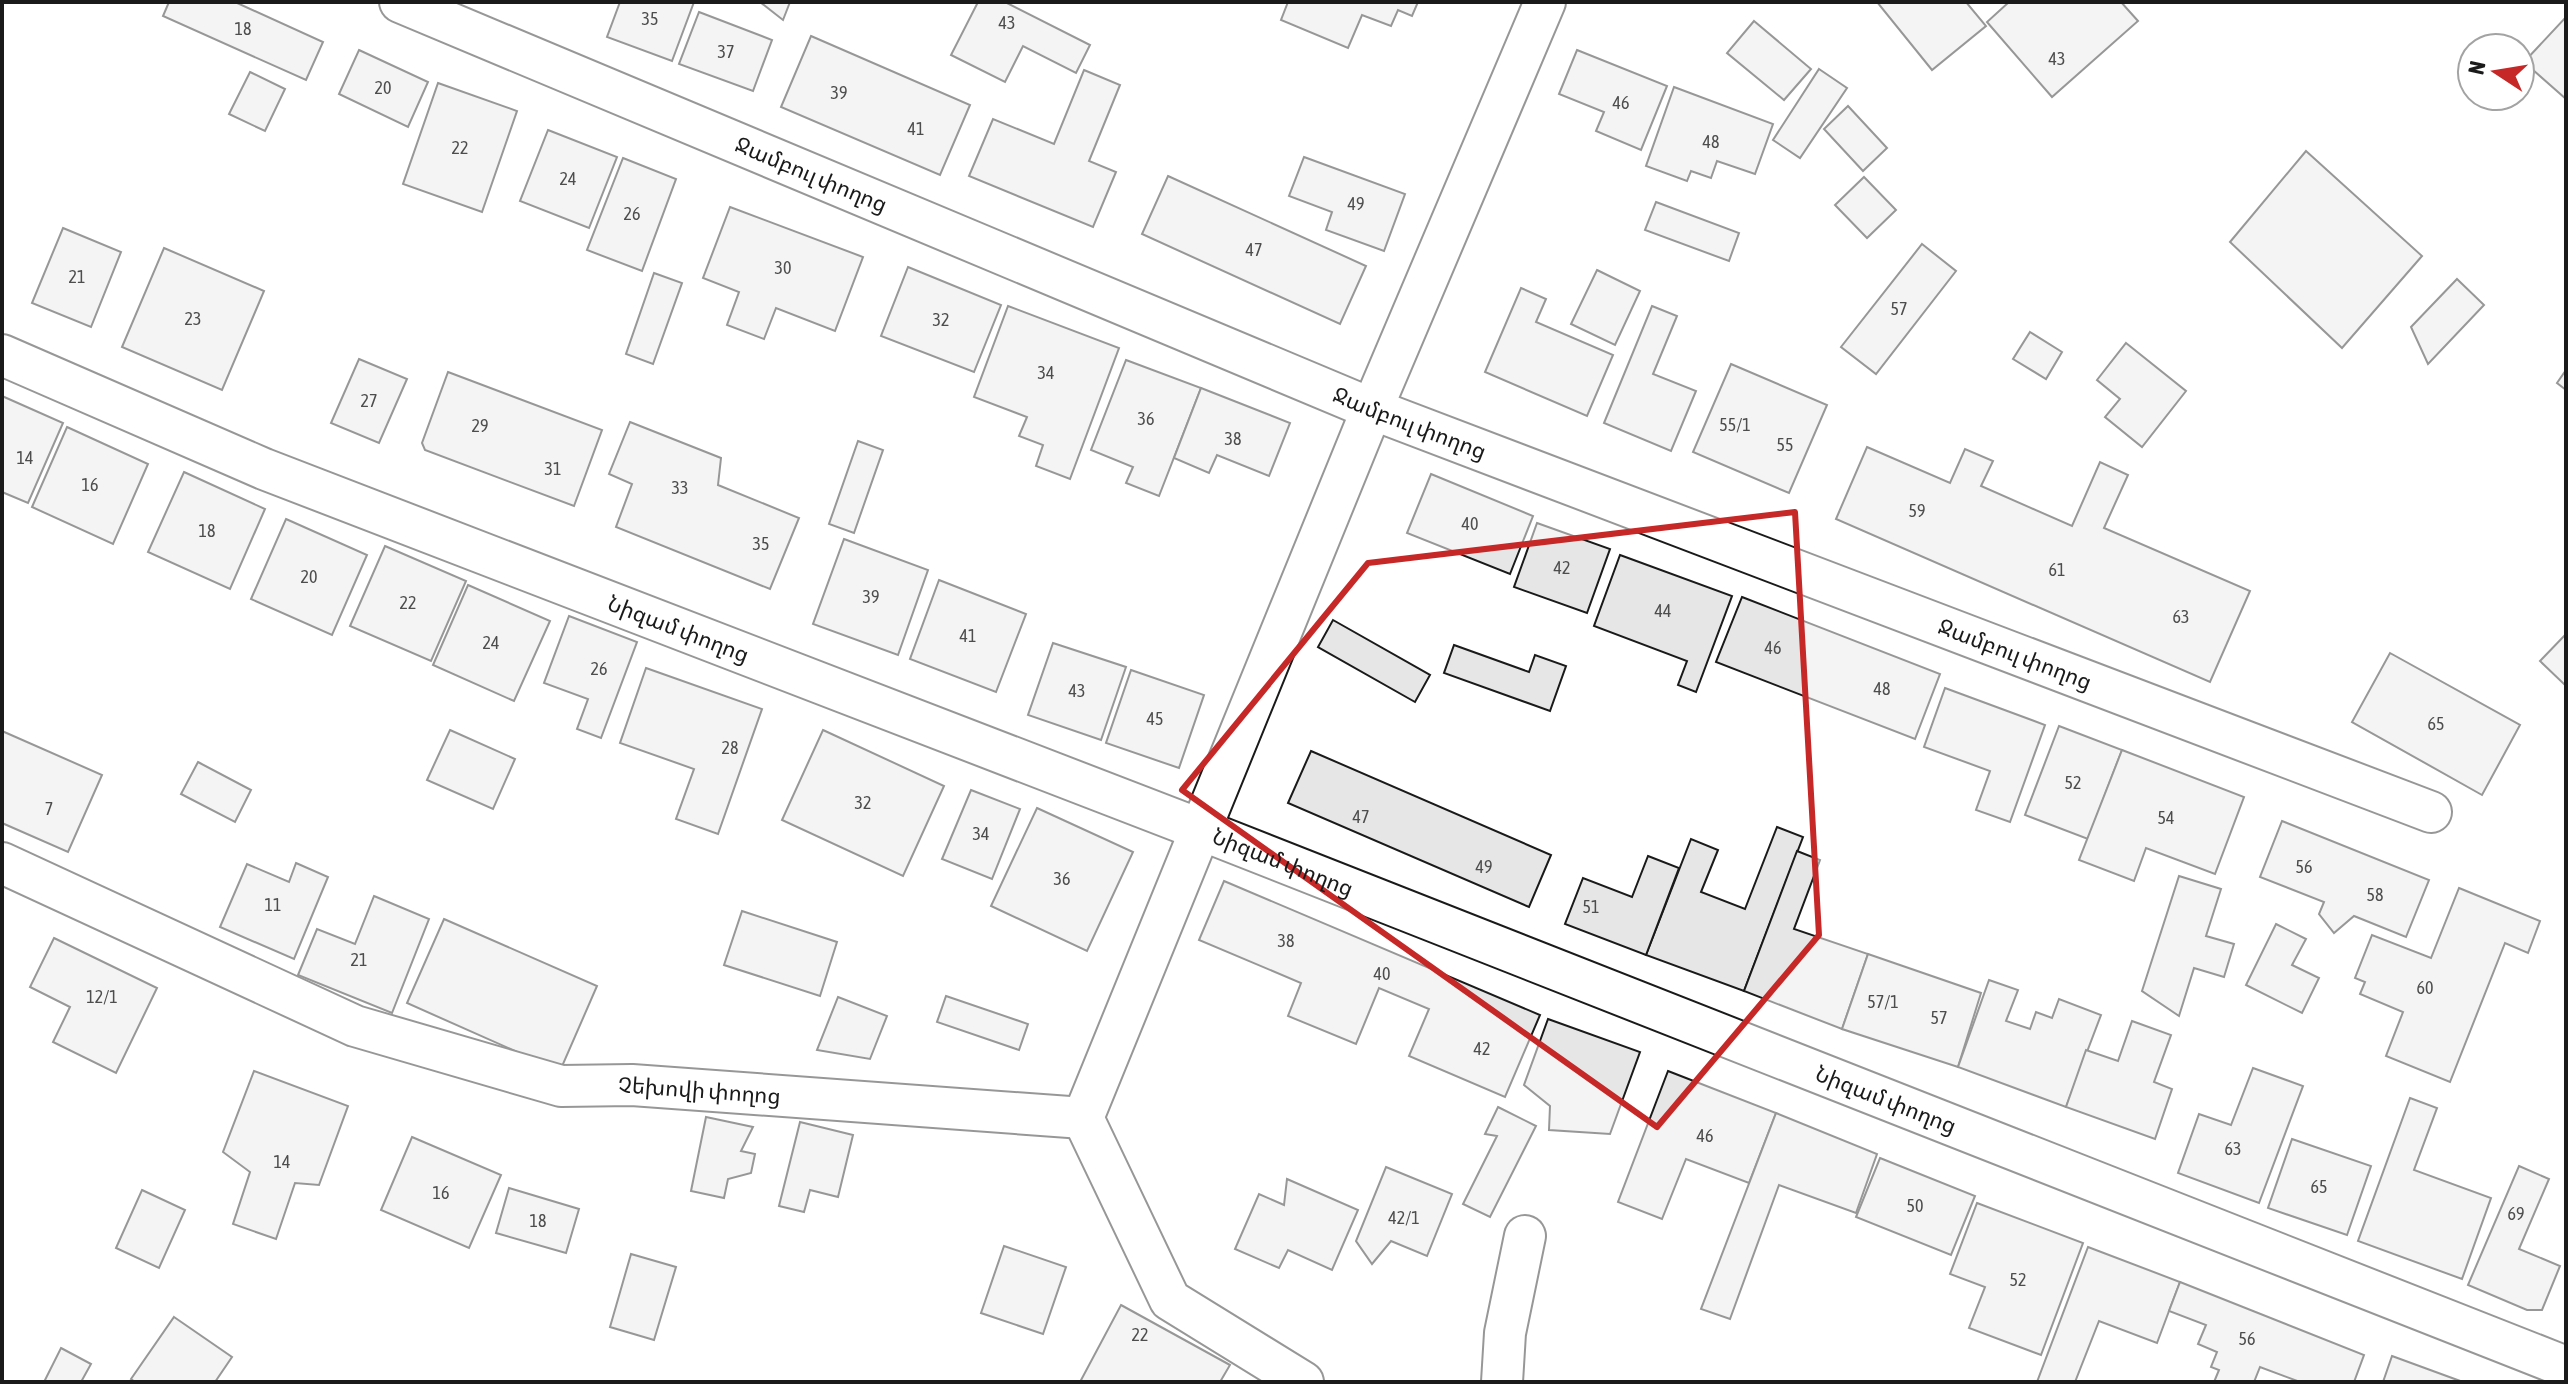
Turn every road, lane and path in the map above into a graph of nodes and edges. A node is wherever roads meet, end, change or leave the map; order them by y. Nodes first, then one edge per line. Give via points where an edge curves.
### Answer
1 (400, 2) edge
2 (1545, 2) edge
3 (2, 355) edge
4 (1372, 409) junction
5 (2431, 812) dead end
6 (1199, 829) junction
7 (2, 863) edge
8 (1083, 1118) junction
9 (1525, 1236) dead end
10 (2566, 1367) edge
11 (1303, 1382) edge
12 (1502, 1382) edge

1 - 4 street, Ջամբուլ փողոց
2 - 4 street
3 - 6 street, Նիզամ փողոց via 264,469
4 - 5 street, Ջամբուլ փողոց
4 - 6 street
6 - 8 street
6 - 10 street, Նիզամ փողոց
7 - 8 street, Չեխովի փողոց via 355,1026 561,1086 632,1085
8 - 11 street via 1170,1300
9 - 12 street via 1505,1333

